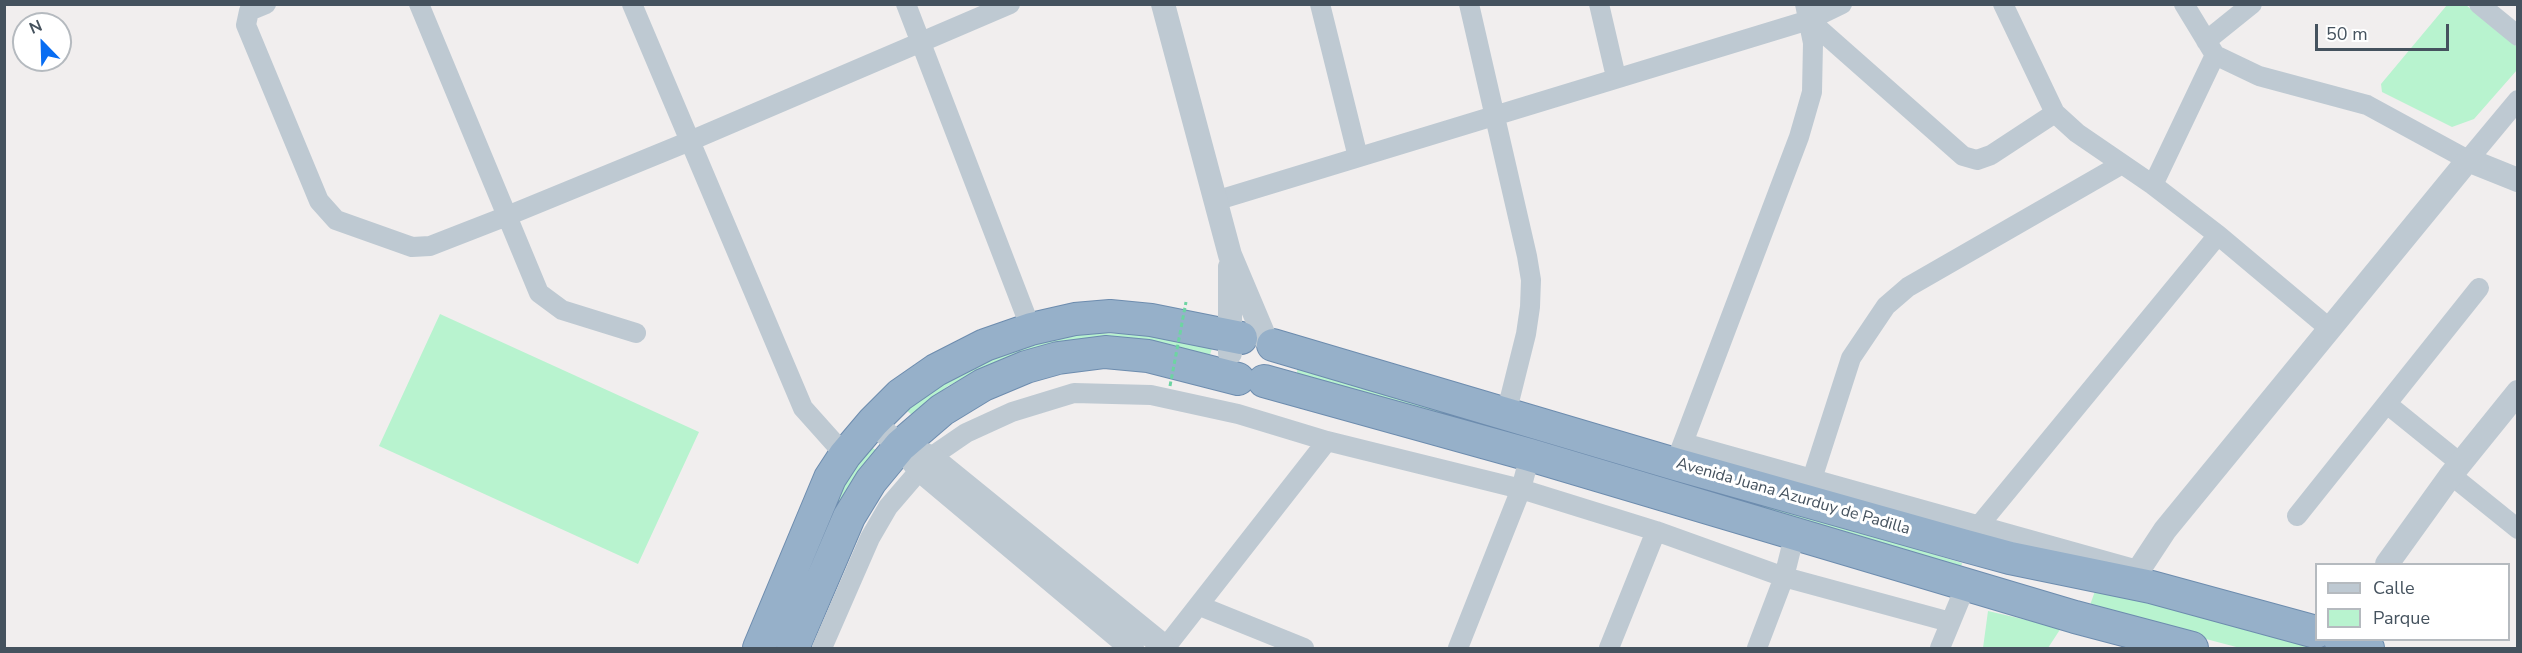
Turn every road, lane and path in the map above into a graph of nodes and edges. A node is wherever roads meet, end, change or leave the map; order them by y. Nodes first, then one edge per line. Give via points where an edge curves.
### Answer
1 (266, 4) edge
2 (419, 4) edge
3 (632, 4) edge
4 (906, 4) edge
5 (1010, 4) edge
6 (1164, 4) edge
7 (1320, 4) edge
8 (1469, 4) edge
9 (1599, 4) edge
10 (1842, 4) edge
11 (2003, 4) edge
12 (2184, 4) edge
13 (2252, 4) edge
14 (2479, 4) edge
15 (1807, 12) edge
16 (2517, 36) edge
17 (920, 43) junction
18 (2210, 48) junction
19 (1616, 77) junction
20 (2517, 100) edge
21 (2055, 113) junction
22 (1494, 115) junction
23 (690, 141) junction
24 (1358, 157) junction
25 (2468, 160) junction
26 (2122, 164) junction
27 (2517, 180) edge
28 (2153, 185) junction
29 (1215, 201) junction
30 (507, 216) junction
31 (2218, 235) junction
32 (1230, 255) junction
33 (2479, 288) dead end
34 (1186, 302) dead end
35 (1031, 329) junction
36 (2330, 329) junction
37 (636, 333) dead end
38 (1249, 353) junction
39 (1170, 386) dead end
40 (2517, 392) edge
41 (2387, 404) junction
42 (1506, 414) junction
43 (873, 422) junction
44 (1327, 441) junction
45 (900, 446) junction
46 (1679, 454) junction
47 (844, 455) junction
48 (1530, 455) junction
49 (926, 464) junction
50 (2456, 469) junction
51 (1812, 479) junction
52 (1521, 489) junction
53 (2297, 516) dead end
54 (2517, 529) edge
55 (1656, 531) junction
56 (1795, 533) junction
57 (1971, 535) junction
58 (2010, 558) junction
59 (2388, 563) edge
60 (2138, 571) junction
61 (2089, 575) junction
62 (1784, 576) junction
63 (1966, 585) junction
64 (1998, 594) junction
65 (1200, 606) junction
66 (2075, 617) junction
67 (1950, 622) junction
68 (2315, 632) edge
69 (2117, 639) edge
70 (2346, 641) edge
71 (759, 648) edge
72 (792, 648) edge
73 (822, 648) edge
74 (1132, 648) edge
75 (1166, 648) edge
76 (1304, 648) edge
77 (1458, 648) edge
78 (1610, 648) edge
79 (1757, 648) edge
80 (1940, 648) edge
81 (2192, 648) edge
82 (2368, 648) edge

1 - 30 street via 249,11 246,25 319,201 336,220 412,247 430,246
2 - 30 street
3 - 23 street
4 - 17 street
5 - 17 street
6 - 29 street
7 - 24 street
8 - 22 street
9 - 19 street
10 - 15 street
11 - 21 street
12 - 18 street
13 - 18 street
14 - 16 street
15 - 19 street
15 - 21 street via 1963,156 1977,160 1991,155
15 - 46 street via 1813,43 1812,92 1799,137
17 - 23 street
17 - 35 street
18 - 25 street via 2259,76 2367,105
18 - 28 street
19 - 22 street
20 - 25 street
21 - 26 street
22 - 24 street
22 - 42 street via 1530,280 1526,334
23 - 30 street
23 - 47 street via 803,408
24 - 29 street
25 - 27 street
25 - 36 street
26 - 28 street
26 - 51 street via 1908,287 1886,306 1851,358
28 - 31 street
29 - 32 street
30 - 37 street via 539,292 562,310
31 - 36 street
31 - 57 street
32 - 38 street
32 - 38 street
33 - 41 street
34 - 39 path, bridge
35 - 38 highway, Avenida Juana Azurduy de Padilla via 1110,316 1160,321
35 - 43 highway, Avenida Juana Azurduy de Padilla via 985,345 936,370 900,395
36 - 60 street via 2165,530
38 - 42 highway, Avenida Juana Azurduy de Padilla
38 - 45 highway, Avenida Juana Azurduy de Padilla via 1080,354 1058,358 983,385 942,410
38 - 48 highway, Avenida Juana Azurduy de Padilla
40 - 50 street
41 - 50 street
41 - 53 street
42 - 46 highway, Avenida Juana Azurduy de Padilla
43 - 45 street
43 - 47 highway, Avenida Juana Azurduy de Padilla
44 - 49 street via 1238,414 1151,395 1074,393 1012,412 966,433
44 - 52 street
44 - 65 street
45 - 49 street
45 - 72 highway, Avenida Juana Azurduy de Padilla via 871,481 849,517
46 - 51 street
46 - 57 highway, Avenida Juana Azurduy de Padilla
47 - 71 highway, Avenida Juana Azurduy de Padilla via 817,505
48 - 52 street
48 - 56 highway, Avenida Juana Azurduy de Padilla
49 - 73 street via 888,507 876,528
49 - 74 street
49 - 75 street
50 - 54 street
50 - 59 street
51 - 57 street
52 - 55 street
52 - 77 street
55 - 62 street
55 - 78 street
56 - 62 street
56 - 63 highway, Avenida Juana Azurduy de Padilla
57 - 58 highway, Avenida Juana Azurduy de Padilla
57 - 60 street
58 - 61 highway, Avenida Juana Azurduy de Padilla
58 - 64 highway
60 - 61 street
61 - 66 highway
61 - 68 highway, Avenida Juana Azurduy de Padilla via 2151,587
62 - 67 street
62 - 79 street
63 - 64 highway, Avenida Juana Azurduy de Padilla
63 - 67 street
64 - 66 highway, Avenida Juana Azurduy de Padilla
65 - 75 street
65 - 76 street
66 - 69 highway, Avenida Juana Azurduy de Padilla
67 - 80 street
69 - 81 highway, Avenida Juana Azurduy de Padilla
70 - 82 highway

